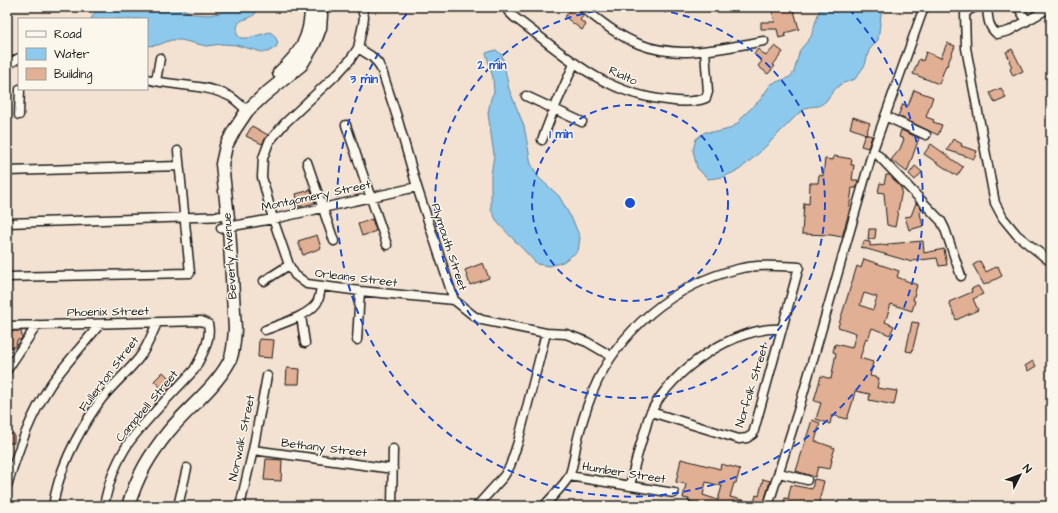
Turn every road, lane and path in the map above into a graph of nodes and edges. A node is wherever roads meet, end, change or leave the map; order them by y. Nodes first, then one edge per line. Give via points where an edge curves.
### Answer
1 (311, 7) edge
2 (320, 7) edge
3 (507, 7) edge
4 (582, 7) edge
5 (924, 7) edge
6 (975, 7) edge
7 (987, 7) edge
8 (1018, 7) edge
9 (1051, 7) edge
10 (362, 9) dead end
11 (1027, 21) junction
12 (764, 41) dead end
13 (358, 48) junction
14 (705, 51) junction
15 (160, 58) dead end
16 (18, 59) edge
17 (574, 64) junction
18 (7, 65) edge
19 (148, 79) edge
20 (156, 81) junction
21 (20, 90) edge
22 (526, 96) dead end
23 (245, 108) junction
24 (554, 109) junction
25 (19, 115) dead end
26 (885, 116) junction
27 (582, 122) dead end
28 (346, 125) dead end
29 (926, 135) dead end
30 (542, 140) dead end
31 (178, 150) dead end
32 (873, 150) junction
33 (307, 162) dead end
34 (179, 166) junction
35 (7, 171) edge
36 (417, 186) junction
37 (370, 197) junction
38 (322, 208) junction
39 (184, 218) junction
40 (273, 219) junction
41 (224, 222) junction
42 (7, 223) edge
43 (334, 241) dead end
44 (387, 245) dead end
45 (1051, 262) edge
46 (289, 265) junction
47 (961, 276) dead end
48 (7, 277) edge
49 (264, 281) dead end
50 (321, 286) junction
51 (360, 291) junction
52 (454, 300) junction
53 (301, 316) junction
54 (157, 323) junction
55 (100, 324) junction
56 (208, 324) joint
57 (37, 325) junction
58 (7, 326) edge
59 (782, 329) junction
60 (265, 330) dead end
61 (546, 333) junction
62 (356, 340) dead end
63 (305, 343) dead end
64 (611, 356) junction
65 (7, 370) edge
66 (267, 376) dead end
67 (650, 412) junction
68 (393, 449) dead end
69 (253, 450) junction
70 (188, 468) dead end
71 (393, 469) junction
72 (779, 472) junction
73 (569, 476) junction
74 (807, 480) dead end
75 (7, 486) edge
76 (630, 486) junction
77 (674, 494) dead end
78 (53, 506) edge
79 (104, 506) edge
80 (120, 506) edge
81 (128, 506) edge
82 (178, 506) edge
83 (240, 506) edge
84 (392, 506) edge
85 (477, 506) edge
86 (544, 506) edge
87 (768, 506) edge

1 - 23 street, Beverly Avenue via 307,36 302,47 294,59
2 - 23 street, Beverly Avenue via 320,28 301,65
3 - 17 street, Rialto via 514,17
4 - 14 street via 606,26 638,44 672,52
5 - 26 street
6 - 45 street via 966,14 966,48 995,203 1017,235
7 - 11 street via 988,20 992,30 997,34 1009,31
8 - 11 street
9 - 11 street
10 - 13 street via 364,16
12 - 14 street
13 - 36 street, Plymouth Street via 371,56 382,71
13 - 40 street, Orleans Street via 338,74 284,124 269,142 263,158 262,177
14 - 17 street, Rialto via 708,92 706,98 697,102 656,100 622,91
15 - 20 street
16 - 18 street
17 - 24 street
19 - 20 street
20 - 23 street via 217,91 230,96
21 - 25 street
22 - 24 street
23 - 41 street, Beverly Avenue via 225,129 218,145 216,164
24 - 27 street
24 - 30 street
26 - 29 street
26 - 32 street
28 - 37 street
31 - 34 street
32 - 47 street via 941,221
32 - 72 street
33 - 38 street
34 - 35 street
34 - 39 street
36 - 37 street, Montgomery Street
36 - 52 street, Plymouth Street
37 - 38 street, Montgomery Street
37 - 44 street
38 - 40 street, Montgomery Street
38 - 43 street
39 - 41 street, Montgomery Street
39 - 42 street, Montgomery Street
39 - 48 street via 190,273
40 - 41 street, Montgomery Street
40 - 46 street, Orleans Street
41 - 80 street, Beverly Avenue via 228,330 222,359 216,372 161,428 146,449 130,478
41 - 81 street, Beverly Avenue via 235,329 230,361 155,449 136,481
46 - 49 street
46 - 50 street, Orleans Street via 302,281
50 - 51 street, Orleans Street
50 - 53 street via 316,304
51 - 52 street, Orleans Street
51 - 62 street
52 - 61 street, Plymouth Street via 482,320
53 - 60 street
53 - 63 street
54 - 55 street, Phoenix Street
54 - 56 street, Phoenix Street via 201,321
54 - 78 street, Fullerton Street via 140,356 101,400 77,438 59,480
55 - 57 street, Phoenix Street
55 - 75 street via 39,404 18,451
56 - 79 street, Campbell Street via 210,331 194,370 130,442 114,471
57 - 58 street, Phoenix Street
57 - 65 street
59 - 64 street, Norfolk Street via 799,266 738,269 692,285 671,298 633,330
59 - 67 street via 762,330 742,336 724,343 700,358 682,372
59 - 67 street, Norfolk Street via 753,434 747,438 740,439
61 - 64 street, Plymouth Street via 566,334 587,342
61 - 85 street via 510,466
64 - 73 street via 593,391
66 - 69 street, Norwalk Street
67 - 76 street
68 - 71 street
69 - 71 street, Bethany Street
69 - 83 street, Norwalk Street
70 - 82 street
71 - 84 street
72 - 74 street
72 - 87 street
73 - 76 street, Humber Street
73 - 86 street
76 - 77 street, Humber Street

